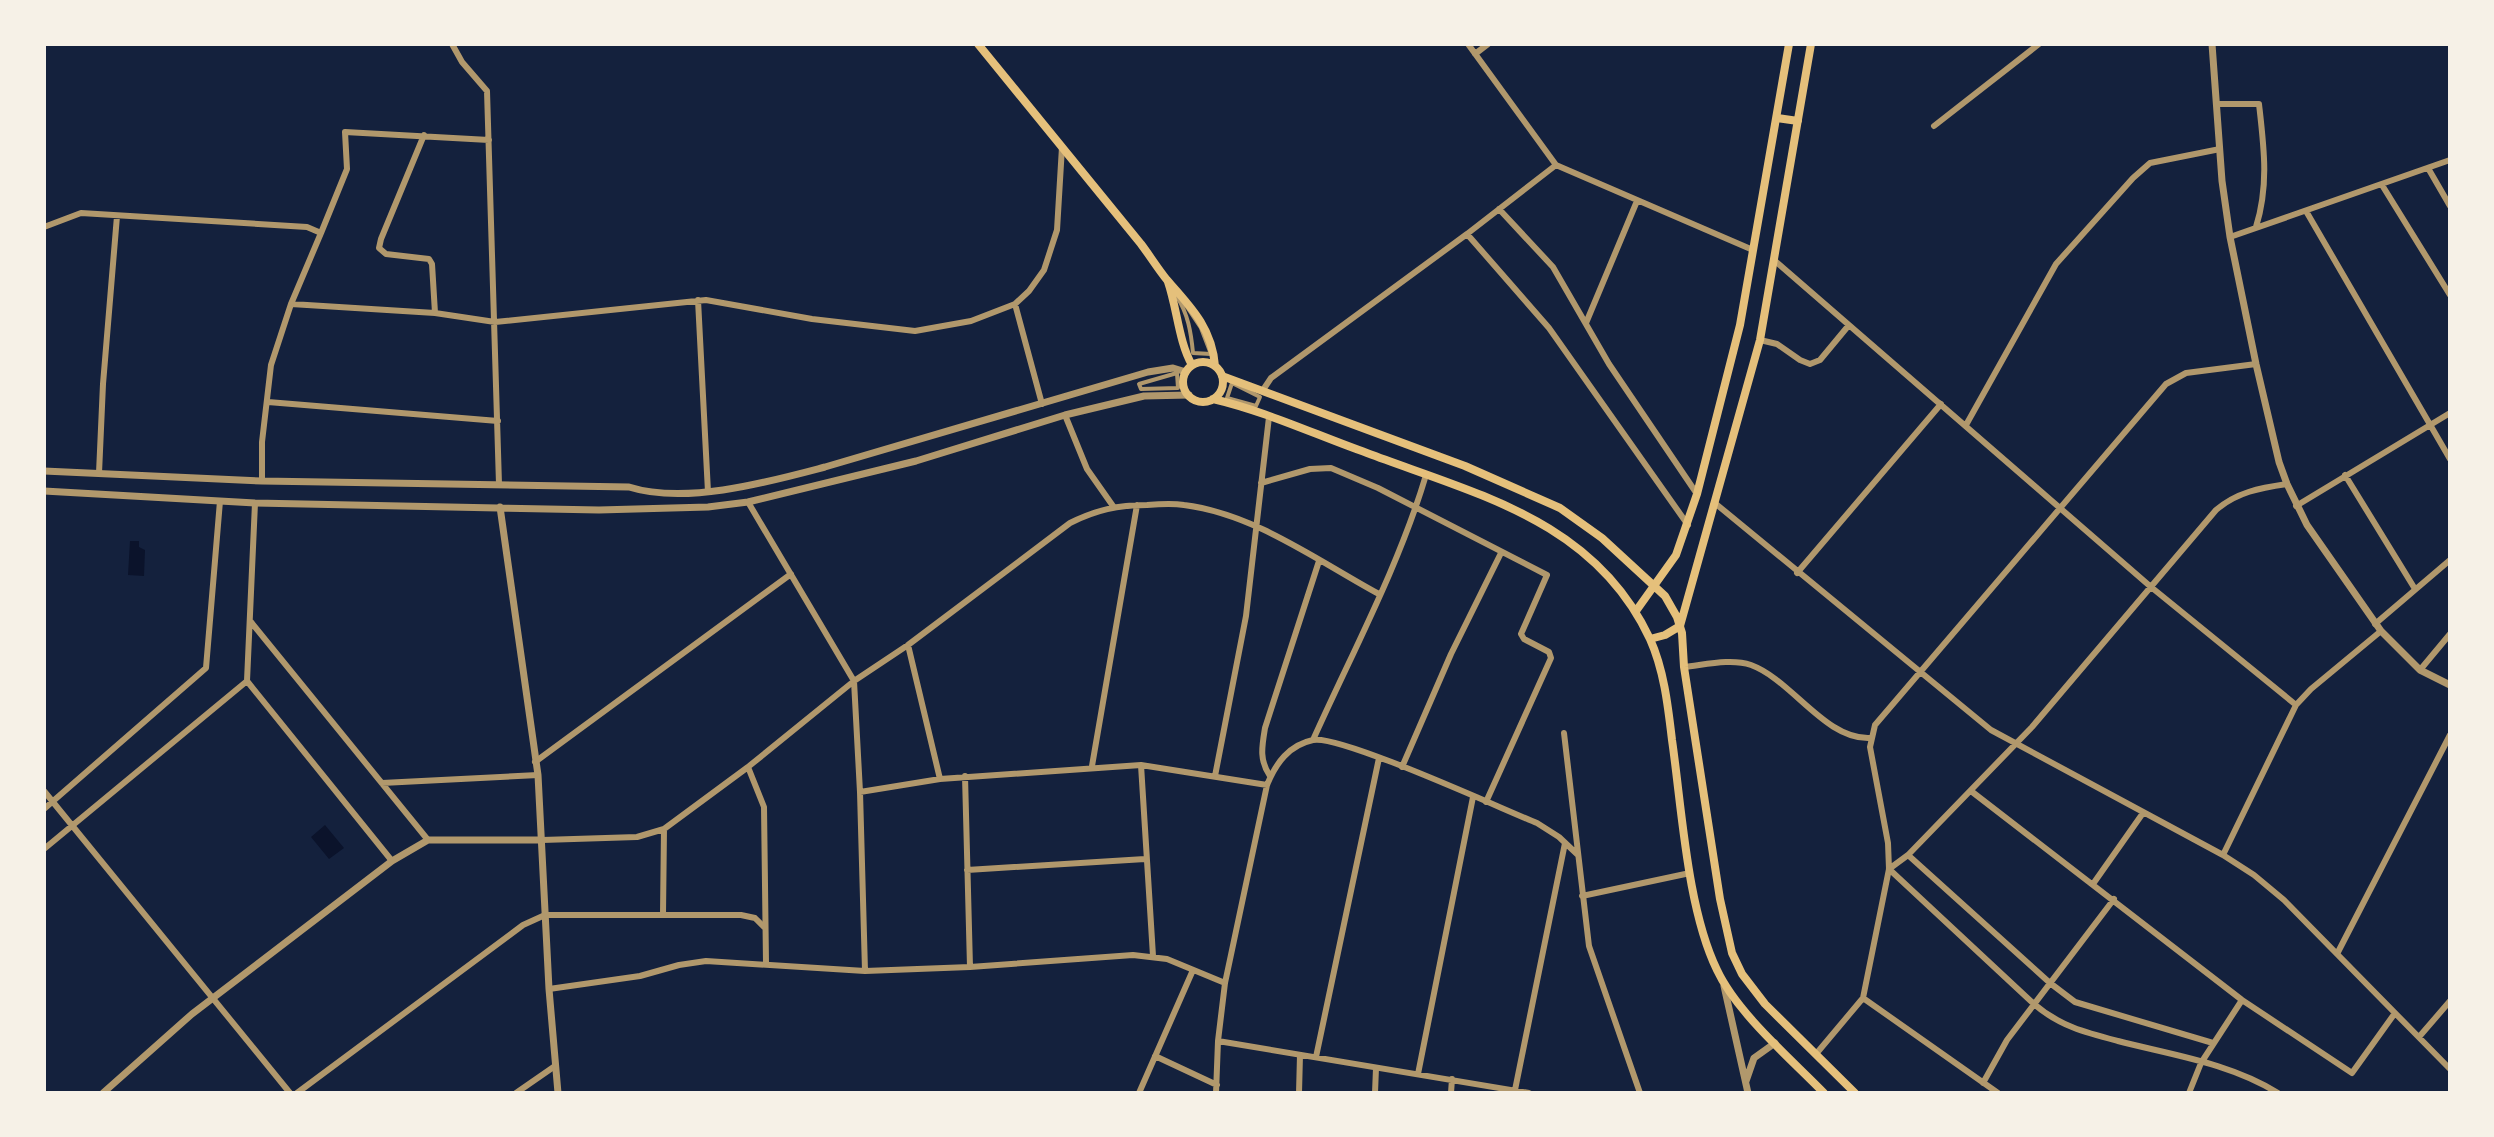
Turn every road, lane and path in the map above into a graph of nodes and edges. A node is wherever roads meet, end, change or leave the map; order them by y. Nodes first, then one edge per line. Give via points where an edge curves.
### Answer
1 (452, 44) edge
2 (978, 44) edge
3 (1468, 44) edge
4 (1488, 44) edge
5 (1789, 44) edge
6 (1811, 44) edge
7 (2039, 44) edge
8 (2212, 44) edge
9 (1475, 54) junction
10 (2217, 104) junction
11 (1777, 118) junction
12 (1798, 121) junction
13 (1934, 126) dead end
14 (424, 135) junction
15 (489, 140) junction
16 (1062, 147) junction
17 (2220, 149) junction
18 (2450, 160) edge
19 (1556, 165) junction
20 (2428, 168) junction
21 (2382, 185) junction
22 (1637, 201) junction
23 (2450, 206) edge
24 (1499, 209) junction
25 (2306, 211) junction
26 (117, 216) junction
27 (44, 227) edge
28 (2256, 227) junction
29 (321, 233) junction
30 (1467, 234) junction
31 (2230, 237) junction
32 (1753, 250) junction
33 (1774, 260) junction
34 (1167, 279) junction
35 (2450, 295) edge
36 (698, 300) junction
37 (291, 304) junction
38 (1015, 304) junction
39 (435, 313) junction
40 (495, 322) junction
41 (1586, 323) junction
42 (1849, 325) junction
43 (1760, 340) junction
44 (1211, 354) joint
45 (2256, 364) junction
46 (1215, 366) junction
47 (1186, 371) junction
48 (1222, 376) junction
49 (1232, 383) joint
50 (1263, 390) junction
51 (1189, 395) junction
52 (1213, 399) junction
53 (268, 402) junction
54 (1042, 404) junction
55 (1941, 404) junction
56 (2450, 413) edge
57 (1065, 415) junction
58 (1269, 417) junction
59 (498, 421) junction
60 (1966, 425) junction
61 (2430, 425) junction
62 (2450, 459) edge
63 (44, 471) edge
64 (99, 473) junction
65 (1426, 475) junction
66 (2345, 475) junction
67 (262, 481) junction
68 (1261, 483) junction
69 (499, 484) junction
70 (2287, 484) junction
71 (44, 491) edge
72 (708, 492) junction
73 (1697, 494) junction
74 (220, 501) junction
75 (748, 502) junction
76 (255, 503) junction
77 (1716, 504) junction
78 (1137, 505) junction
79 (1113, 506) junction
80 (2296, 506) junction
81 (500, 507) junction
82 (2062, 508) junction
83 (1416, 509) junction
84 (1688, 525) junction
85 (1258, 527) junction
86 (1501, 553) junction
87 (2450, 560) edge
88 (1319, 561) junction
89 (1797, 573) junction
90 (791, 574) junction
91 (1655, 586) junction
92 (2151, 587) junction
93 (2415, 589) junction
94 (1379, 594) junction
95 (1636, 611) junction
96 (251, 622) junction
97 (2375, 624) junction
98 (1680, 626) junction
99 (2381, 631) junction
100 (2450, 634) edge
101 (1650, 639) junction
102 (908, 645) junction
103 (1684, 667) junction
104 (2420, 670) junction
105 (1919, 673) junction
106 (247, 681) junction
107 (854, 681) junction
108 (2450, 685) edge
109 (2296, 705) junction
110 (1564, 733) dead end
111 (2450, 735) edge
112 (1870, 738) junction
113 (1313, 740) junction
114 (2014, 744) junction
115 (1379, 758) junction
116 (535, 762) junction
117 (1141, 765) junction
118 (1092, 766) junction
119 (748, 767) junction
120 (1402, 767) junction
121 (538, 775) junction
122 (965, 776) junction
123 (1215, 776) junction
124 (1270, 776) junction
125 (940, 779) junction
126 (382, 783) junction
127 (1267, 785) junction
128 (44, 791) edge
129 (1971, 791) junction
130 (860, 792) junction
131 (1473, 797) junction
132 (53, 802) junction
133 (1486, 802) junction
134 (44, 809) edge
135 (2143, 813) junction
136 (73, 825) junction
137 (664, 829) junction
138 (428, 840) junction
139 (542, 840) junction
140 (1565, 843) junction
141 (44, 849) edge
142 (1578, 855) junction
143 (1908, 855) junction
144 (2223, 855) junction
145 (1145, 859) junction
146 (392, 861) junction
147 (1889, 869) junction
148 (967, 870) junction
149 (1690, 873) junction
150 (2093, 884) junction
151 (1582, 896) junction
152 (2114, 899) junction
153 (663, 914) junction
154 (545, 915) junction
155 (765, 928) junction
156 (2337, 954) junction
157 (1153, 956) junction
158 (766, 963) junction
159 (970, 967) junction
160 (1193, 970) junction
161 (865, 971) junction
162 (1722, 980) junction
163 (1225, 983) junction
164 (2050, 983) junction
165 (549, 989) junction
166 (1863, 998) junction
167 (213, 999) junction
168 (2242, 1000) junction
169 (2450, 1001) edge
170 (2034, 1004) junction
171 (2395, 1013) junction
172 (2419, 1037) junction
173 (1218, 1041) junction
174 (1775, 1043) junction
175 (2213, 1043) junction
176 (1816, 1054) junction
177 (1300, 1055) junction
178 (1155, 1056) junction
179 (1316, 1057) junction
180 (2201, 1063) junction
181 (555, 1066) junction
182 (1376, 1068) junction
183 (2450, 1069) edge
184 (1418, 1074) junction
185 (1452, 1079) junction
186 (1983, 1083) junction
187 (1746, 1084) junction
188 (1217, 1089) edge
189 (1515, 1090) junction
190 (103, 1093) edge
191 (290, 1093) edge
192 (297, 1093) edge
193 (516, 1093) edge
194 (558, 1093) edge
195 (1139, 1093) edge
196 (1299, 1093) edge
197 (1375, 1093) edge
198 (1451, 1093) edge
199 (1529, 1093) edge
200 (1640, 1093) edge
201 (1748, 1093) edge
202 (1824, 1093) edge
203 (1855, 1093) edge
204 (1998, 1093) edge
205 (2189, 1093) edge
206 (2278, 1093) edge

1 - 15 street via 487,91
2 - 16 main road
3 - 9 street
4 - 9 street
5 - 11 main road
6 - 12 main road
7 - 13 street
8 - 10 street
9 - 19 street
10 - 17 street
10 - 28 street via 2259,104 2264,200
11 - 12 main road
11 - 32 main road
12 - 33 main road
14 - 15 street
14 - 29 street via 345,132 347,169
14 - 39 street via 379,248 386,254 429,259
15 - 40 street
16 - 34 main road
16 - 38 street via 1053,248 1044,270
17 - 31 street
17 - 60 street via 2158,160 2133,178 2056,264
18 - 20 street
19 - 22 street
19 - 24 street
20 - 21 street
20 - 23 street
21 - 25 street
21 - 35 street
22 - 32 street
22 - 41 street
24 - 30 street
24 - 41 street via 1553,267
25 - 28 street
25 - 61 street
26 - 27 street via 81,213
26 - 29 street via 307,227
26 - 64 street
28 - 31 street
29 - 37 street
30 - 50 street via 1271,378
30 - 84 street via 1549,328
31 - 45 street
32 - 73 main road via 1735,349
33 - 42 street
33 - 43 main road
34 - 46 main road via 1208,333
34 - 47 main road
36 - 38 street via 915,331 971,321
36 - 40 street
36 - 72 street
37 - 39 street
37 - 53 street via 271,365
38 - 54 street
39 - 40 street
40 - 59 street
41 - 73 street
42 - 43 street via 1820,360 1810,364
42 - 55 street
43 - 77 main road
44 - 44 street via 1193,353 1179,295 1193,314
45 - 70 street
45 - 82 street via 2192,372 2171,381
46 - 47 main road via 1205,362
46 - 48 main road
47 - 47 street via 1177,373 1139,384 1141,389 1178,388
47 - 51 main road via 1183,382
47 - 54 street via 1148,372
48 - 50 main road
48 - 52 main road
49 - 49 street via 1260,397 1256,406 1227,398
50 - 91 main road via 1546,500 1602,538
51 - 52 main road
51 - 57 street via 1144,396
52 - 58 main road
53 - 59 street
53 - 67 street
54 - 72 street via 777,480
55 - 60 street
55 - 89 street
56 - 61 street
57 - 75 street via 916,461
57 - 79 street via 1087,469
58 - 65 main road
58 - 68 street
59 - 69 street
60 - 82 street
61 - 62 street
61 - 66 street
63 - 64 street
64 - 67 street
65 - 83 street
65 - 95 main road via 1552,528 1588,555
66 - 80 street
66 - 93 street
67 - 69 street
68 - 83 street via 1331,468
68 - 85 street
69 - 72 street
70 - 80 street
70 - 92 street via 2249,491 2226,502
71 - 74 street
73 - 84 main road
74 - 76 street
74 - 132 street via 206,668
75 - 81 street via 630,510
75 - 90 street
76 - 81 street
76 - 96 street
77 - 89 street
77 - 98 main road
78 - 79 street
78 - 85 street via 1180,504
78 - 118 street
79 - 102 street via 1070,523
80 - 97 street
81 - 116 street
82 - 92 street
82 - 105 street
83 - 86 street
83 - 94 street
84 - 91 main road
85 - 88 street
85 - 123 street
86 - 120 street
86 - 133 street via 1547,575 1521,634 1551,656
87 - 93 street
88 - 94 street
88 - 124 street via 1265,728 1262,762
89 - 105 street
90 - 107 street
90 - 116 street
91 - 95 main road
91 - 98 main road
92 - 109 street
92 - 114 street
93 - 97 street
94 - 113 street
95 - 101 main road
96 - 106 street
96 - 126 street
97 - 99 street
98 - 101 main road
98 - 103 main road
99 - 104 street
99 - 109 street
100 - 104 street
101 - 149 main road via 1668,711
102 - 107 street
102 - 125 street
103 - 112 street via 1750,665 1841,732
103 - 176 main road via 1732,953 1765,1004
104 - 108 street
105 - 112 street
105 - 114 street
106 - 136 street
106 - 146 street
107 - 119 street
107 - 130 street
109 - 144 street
110 - 142 street
111 - 156 street
112 - 147 street
113 - 115 street
113 - 124 street via 1293,747
114 - 129 street
114 - 135 street
115 - 120 street
115 - 179 street
116 - 121 street
117 - 118 street
117 - 123 street
117 - 145 street
118 - 122 street
119 - 137 street
119 - 155 street via 764,807
120 - 131 street
121 - 126 street
121 - 139 street
122 - 125 street
122 - 148 street
123 - 127 street
124 - 127 street
125 - 130 street
126 - 138 street
127 - 163 street
128 - 132 street
129 - 143 street
129 - 150 street
130 - 161 street
131 - 133 street
131 - 184 street
132 - 134 street
132 - 136 street
133 - 140 street via 1537,823
135 - 144 street
135 - 150 street
136 - 141 street
136 - 167 street
137 - 139 street via 637,837
137 - 153 street
138 - 139 street
138 - 146 street
139 - 154 street
140 - 142 street
140 - 189 street
142 - 151 street
143 - 147 street
143 - 164 street
144 - 156 street via 2268,887
145 - 148 street
145 - 157 street
146 - 167 street
147 - 166 street
147 - 170 street
148 - 159 street
149 - 151 street
149 - 162 main road via 1706,941
150 - 152 street
151 - 200 street via 1589,946
152 - 164 street
152 - 168 street
153 - 154 street
153 - 155 street via 749,916
154 - 165 street
154 - 192 street via 523,925
155 - 158 street
156 - 171 street
157 - 159 street
157 - 160 street
158 - 161 street
158 - 165 street via 706,961
159 - 161 street
160 - 163 street
160 - 178 street
162 - 174 main road
162 - 187 street
163 - 173 street
164 - 170 street
164 - 175 street via 2075,1002
165 - 181 street
166 - 176 street
166 - 186 street
167 - 190 street
167 - 191 street
168 - 171 street via 2352,1073
168 - 175 street
169 - 172 street
170 - 180 street via 2069,1028
170 - 186 street
171 - 172 street
172 - 183 street
173 - 177 street
173 - 188 street
174 - 187 street via 1754,1058
174 - 202 main road
175 - 180 street
176 - 203 main road
177 - 179 street
177 - 196 street
178 - 188 street
178 - 195 street
179 - 182 street
180 - 205 street
180 - 206 street via 2250,1077
181 - 193 street
181 - 194 street
182 - 184 street
182 - 197 street
184 - 185 street
185 - 189 street
185 - 198 street
186 - 204 street
187 - 201 street
189 - 199 street

